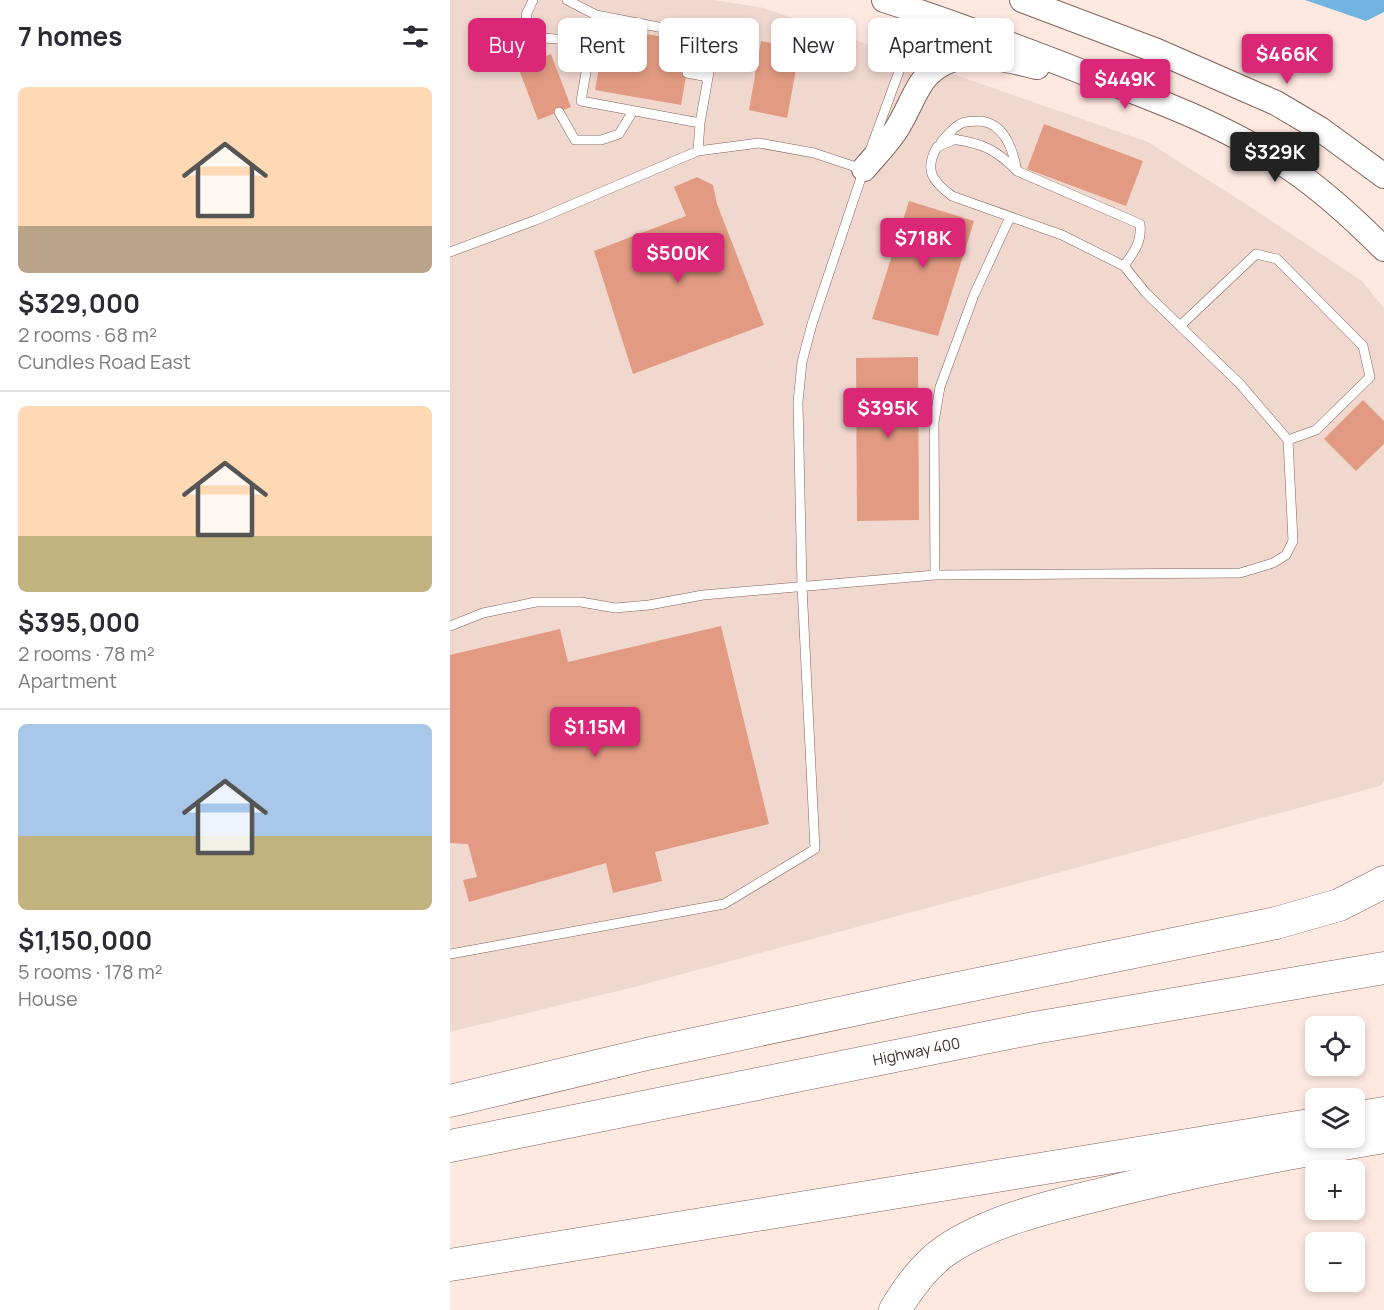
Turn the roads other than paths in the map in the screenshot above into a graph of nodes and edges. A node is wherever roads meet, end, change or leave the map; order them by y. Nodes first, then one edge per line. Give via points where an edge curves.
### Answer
1 (533, 0) edge
2 (567, 0) edge
3 (884, 0) edge
4 (1022, 0) edge
5 (921, 12) junction
6 (596, 15) junction
7 (527, 18) edge
8 (595, 18) edge
9 (585, 72) edge
10 (687, 73) dead end
11 (1090, 74) junction
12 (708, 77) junction
13 (633, 111) junction
14 (559, 112) dead end
15 (700, 123) junction
16 (945, 138) junction
17 (956, 139) junction
18 (937, 147) junction
19 (698, 151) junction
20 (864, 169) junction
21 (1017, 171) junction
22 (1384, 176) edge
23 (1010, 217) junction
24 (1384, 249) edge
25 (450, 252) edge
26 (1124, 266) junction
27 (1180, 326) junction
28 (1288, 440) junction
29 (935, 575) junction
30 (802, 586) junction
31 (450, 626) edge
32 (1384, 882) edge
33 (450, 954) edge
34 (1384, 968) edge
35 (450, 1101) edge
36 (1384, 1113) edge
37 (1365, 1116) edge
38 (1305, 1126) edge
39 (1384, 1137) edge
40 (450, 1146) edge
41 (450, 1264) edge
42 (895, 1310) edge

1 - 7 lane
2 - 6 lane
3 - 5 main road
4 - 22 main road via 1157,51 1275,103 1320,129
5 - 11 main road
5 - 20 lane
6 - 8 lane
6 - 12 lane via 715,38
9 - 13 lane via 581,101
10 - 12 lane
11 - 20 main road via 1055,71 987,56 963,56 945,62 923,80 896,130
11 - 24 main road via 1174,106 1289,167 1319,188
12 - 15 lane
13 - 14 lane via 619,134 601,140 574,140
13 - 15 lane
15 - 19 lane
16 - 17 lane
16 - 18 lane
16 - 21 lane via 962,123 989,122 1003,133 1014,154
17 - 18 lane
17 - 21 lane via 990,149
18 - 23 lane via 930,159 938,185 952,196
19 - 20 lane via 759,143 814,153
19 - 25 lane
20 - 30 lane via 802,362 798,402
21 - 26 lane via 1140,224 1136,250
23 - 26 lane via 1062,235
23 - 29 lane via 974,295 940,387 934,422
26 - 27 lane
27 - 28 lane via 1240,384
27 - 28 lane via 1256,254 1277,259 1363,346 1370,377 1316,430
28 - 29 lane via 1293,541 1286,555 1273,563 1240,573
29 - 30 lane
30 - 31 lane via 615,608 582,602 536,602 483,613
30 - 33 lane via 815,849 724,904
32 - 35 highway via 1339,905 1276,923 647,1054
34 - 40 highway, Highway 400 via 1034,1028
36 - 37 highway
38 - 41 highway
39 - 42 highway via 1130,1187 1014,1218 943,1252 909,1287

